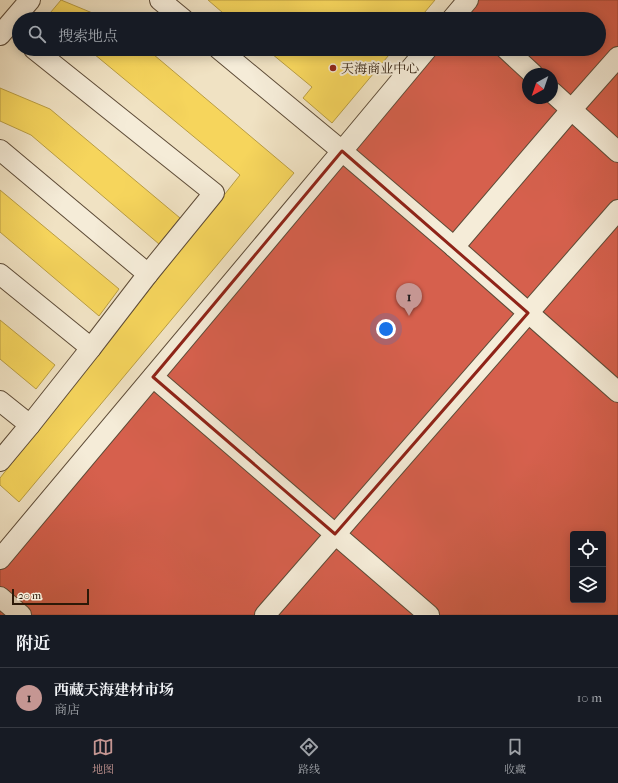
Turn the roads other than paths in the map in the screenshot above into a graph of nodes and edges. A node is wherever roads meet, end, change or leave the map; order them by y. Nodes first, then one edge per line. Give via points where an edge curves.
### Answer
1 (30, 0) edge
2 (160, 0) edge
3 (20, 12) edge
4 (175, 12) edge
5 (43, 56) edge
6 (227, 56) edge
7 (421, 56) edge
8 (514, 56) edge
9 (618, 57) edge
10 (527, 68) edge
11 (558, 98) edge
12 (571, 110) junction
13 (0, 150) edge
14 (342, 151) junction
15 (618, 152) edge
16 (618, 210) edge
17 (454, 247) junction
18 (0, 274) edge
19 (148, 274) junction
20 (528, 313) junction
21 (91, 348) junction
22 (153, 377) junction
23 (617, 390) edge
24 (0, 401) edge
25 (30, 425) junction
26 (0, 461) edge
27 (335, 534) junction
28 (0, 559) edge
29 (0, 597) edge
30 (21, 615) edge
31 (265, 615) edge
32 (429, 615) edge

1 - 3 street
2 - 4 street
5 - 19 street via 214,193
6 - 14 street
7 - 14 street
8 - 10 street
9 - 12 street
11 - 12 street
12 - 15 street
12 - 17 street
13 - 19 street
14 - 17 street
14 - 22 street
16 - 20 street
17 - 20 street
18 - 21 street
19 - 21 street
20 - 23 street
20 - 27 street
21 - 25 street
22 - 27 street
22 - 28 street
24 - 25 street
25 - 26 street
27 - 31 street
27 - 32 street
29 - 30 street

